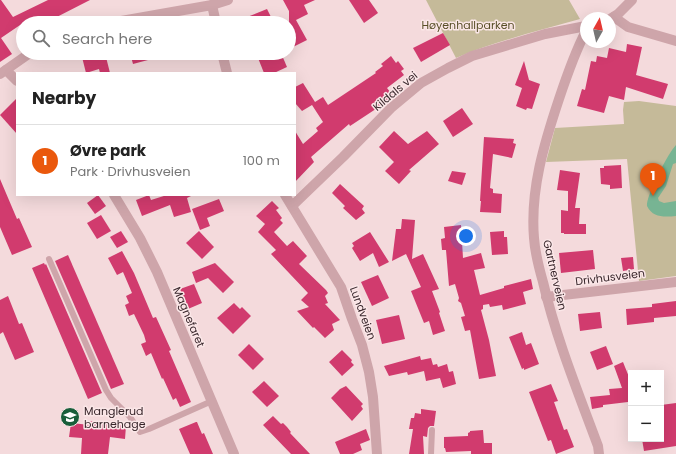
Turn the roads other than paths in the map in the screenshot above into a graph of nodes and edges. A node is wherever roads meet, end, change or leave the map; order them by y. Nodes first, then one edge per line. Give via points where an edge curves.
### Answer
1 (228, 0) edge
2 (632, 0) edge
3 (212, 5) junction
4 (616, 14) edge
5 (150, 16) edge
6 (214, 16) edge
7 (616, 20) edge
8 (580, 27) edge
9 (676, 41) edge
10 (580, 43) edge
11 (20, 60) edge
12 (224, 60) edge
13 (3, 72) edge
14 (227, 72) edge
15 (16, 81) edge
16 (115, 196) edge
17 (286, 196) edge
18 (292, 206) junction
19 (49, 259) dead end
20 (676, 282) edge
21 (546, 297) junction
22 (212, 401) junction
23 (432, 430) dead end
24 (234, 454) edge
25 (377, 454) edge
26 (431, 454) edge
27 (599, 454) edge

1 - 3 street
2 - 4 street
3 - 5 street
3 - 6 street
7 - 9 street via 628,27
8 - 18 street, Kildals vei via 545,34 480,54 453,65 421,83 391,108
10 - 21 street, Gartnerveien via 549,130 536,180 534,237
11 - 13 street
12 - 14 street
13 - 15 street
16 - 22 street, Magnefaret via 152,263
17 - 18 street, Lundveien
18 - 25 street, Lundveien via 341,287 362,345 373,398
19 - 22 lane via 106,390 140,432
20 - 21 street, Drivhusveien
21 - 27 street, Gartnerveien
22 - 24 street, Magnefaret
23 - 26 lane

